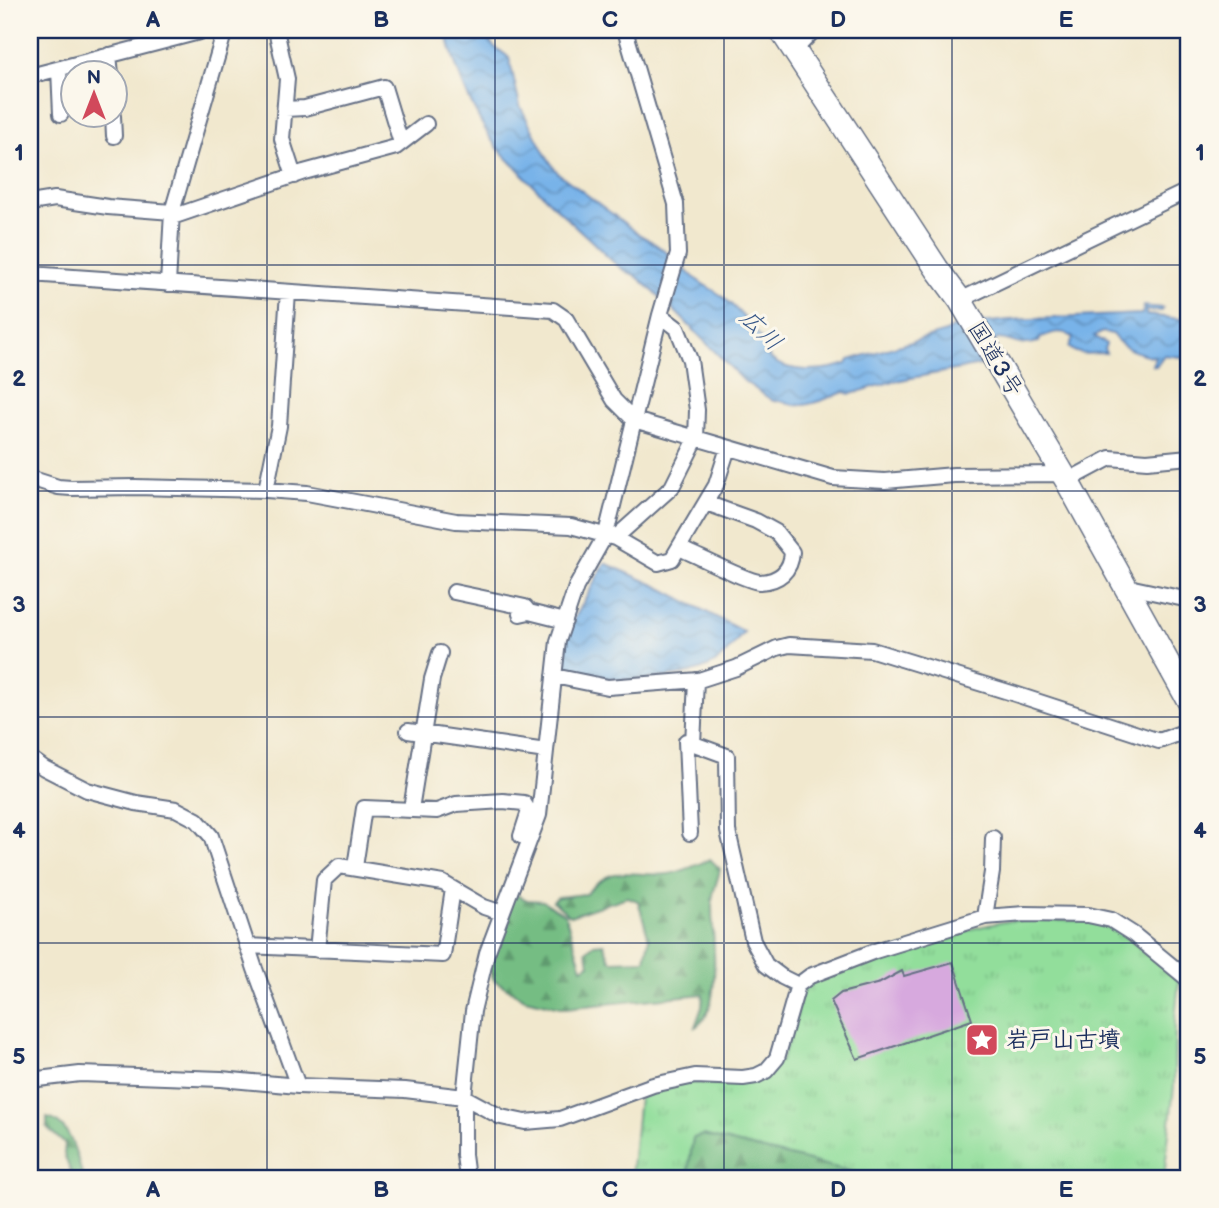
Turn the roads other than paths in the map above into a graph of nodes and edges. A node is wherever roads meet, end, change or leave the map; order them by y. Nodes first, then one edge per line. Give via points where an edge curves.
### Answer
1 (203, 30) edge
2 (225, 30) edge
3 (276, 30) edge
4 (625, 30) edge
5 (780, 30) edge
6 (814, 30) edge
7 (794, 51) junction
8 (109, 55) junction
9 (110, 60) edge
10 (58, 69) junction
11 (30, 76) edge
12 (60, 99) edge
13 (285, 109) junction
14 (426, 124) dead end
15 (114, 130) edge
16 (114, 136) dead end
17 (401, 143) junction
18 (294, 176) junction
19 (1189, 190) edge
20 (30, 203) edge
21 (172, 215) junction
22 (30, 274) edge
23 (168, 284) junction
24 (288, 292) junction
25 (964, 308) junction
26 (661, 311) junction
27 (634, 420) junction
28 (696, 439) junction
29 (728, 448) junction
30 (1189, 457) edge
31 (30, 478) edge
32 (1065, 478) junction
33 (266, 490) junction
34 (706, 503) junction
35 (610, 536) junction
36 (679, 548) junction
37 (1124, 586) junction
38 (454, 592) dead end
39 (1189, 600) edge
40 (565, 621) junction
41 (440, 653) dead end
42 (554, 676) junction
43 (696, 680) junction
44 (1189, 700) edge
45 (1189, 730) edge
46 (408, 731) dead end
47 (424, 734) junction
48 (693, 744) junction
49 (546, 751) junction
50 (30, 758) edge
51 (411, 808) junction
52 (690, 833) dead end
53 (993, 838) dead end
54 (355, 867) junction
55 (453, 889) junction
56 (511, 889) junction
57 (502, 913) junction
58 (985, 917) junction
59 (247, 946) junction
60 (317, 950) junction
61 (1189, 980) edge
62 (798, 985) junction
63 (30, 1080) edge
64 (298, 1086) junction
65 (464, 1097) junction
66 (467, 1178) edge

1 - 8 street
2 - 21 street
3 - 13 street via 287,79
4 - 26 street via 676,204 678,254
5 - 7 highway, 国道3号
6 - 7 street
7 - 25 highway, 国道3号
8 - 9 street
8 - 10 street
10 - 11 street
10 - 12 street
13 - 17 street via 384,87
13 - 18 street via 282,139
14 - 17 street
15 - 16 street
17 - 18 street
18 - 21 street
19 - 25 street
20 - 21 street via 55,199
21 - 23 street
22 - 23 street
23 - 24 street
24 - 27 street via 553,310 566,319 614,400
24 - 33 street via 279,426
25 - 32 highway, 国道3号
26 - 27 street
26 - 28 street via 677,328 690,360
27 - 28 street
27 - 35 street
28 - 29 street
28 - 35 street via 672,487
29 - 32 street via 833,478
29 - 34 street
30 - 32 street via 1110,458
31 - 33 street via 71,488
32 - 37 highway, 国道3号
33 - 35 street via 307,493 456,521 571,526
34 - 36 street
34 - 36 street via 776,532 792,552 784,574 758,582
35 - 36 street via 658,563 672,559
35 - 40 street via 576,587
37 - 39 street
37 - 44 highway, 国道3号
38 - 40 street via 525,607 524,614
40 - 42 street
41 - 47 street
42 - 43 street via 608,687
42 - 49 street
43 - 45 street via 789,645 872,650 1159,741
43 - 48 street
46 - 47 street
47 - 49 street
47 - 51 street
48 - 52 street via 686,741
48 - 62 street via 727,756 728,831 753,942 766,965
49 - 56 street via 538,815
50 - 59 street via 87,790 176,809 197,820 211,836
51 - 54 street via 364,808
51 - 56 street via 438,811 456,804 524,803 529,811 504,887
53 - 58 street
54 - 55 street via 443,883
54 - 60 street via 339,866 324,880
55 - 57 street
55 - 60 street via 443,955
56 - 57 street
57 - 65 street via 473,1012
58 - 61 street via 1088,915 1111,920
58 - 62 street via 841,962
59 - 60 street
59 - 64 street
62 - 65 street via 777,1058 756,1076 695,1076 653,1085 560,1119 525,1122 501,1117
63 - 64 street via 80,1074
64 - 65 street
65 - 66 street

